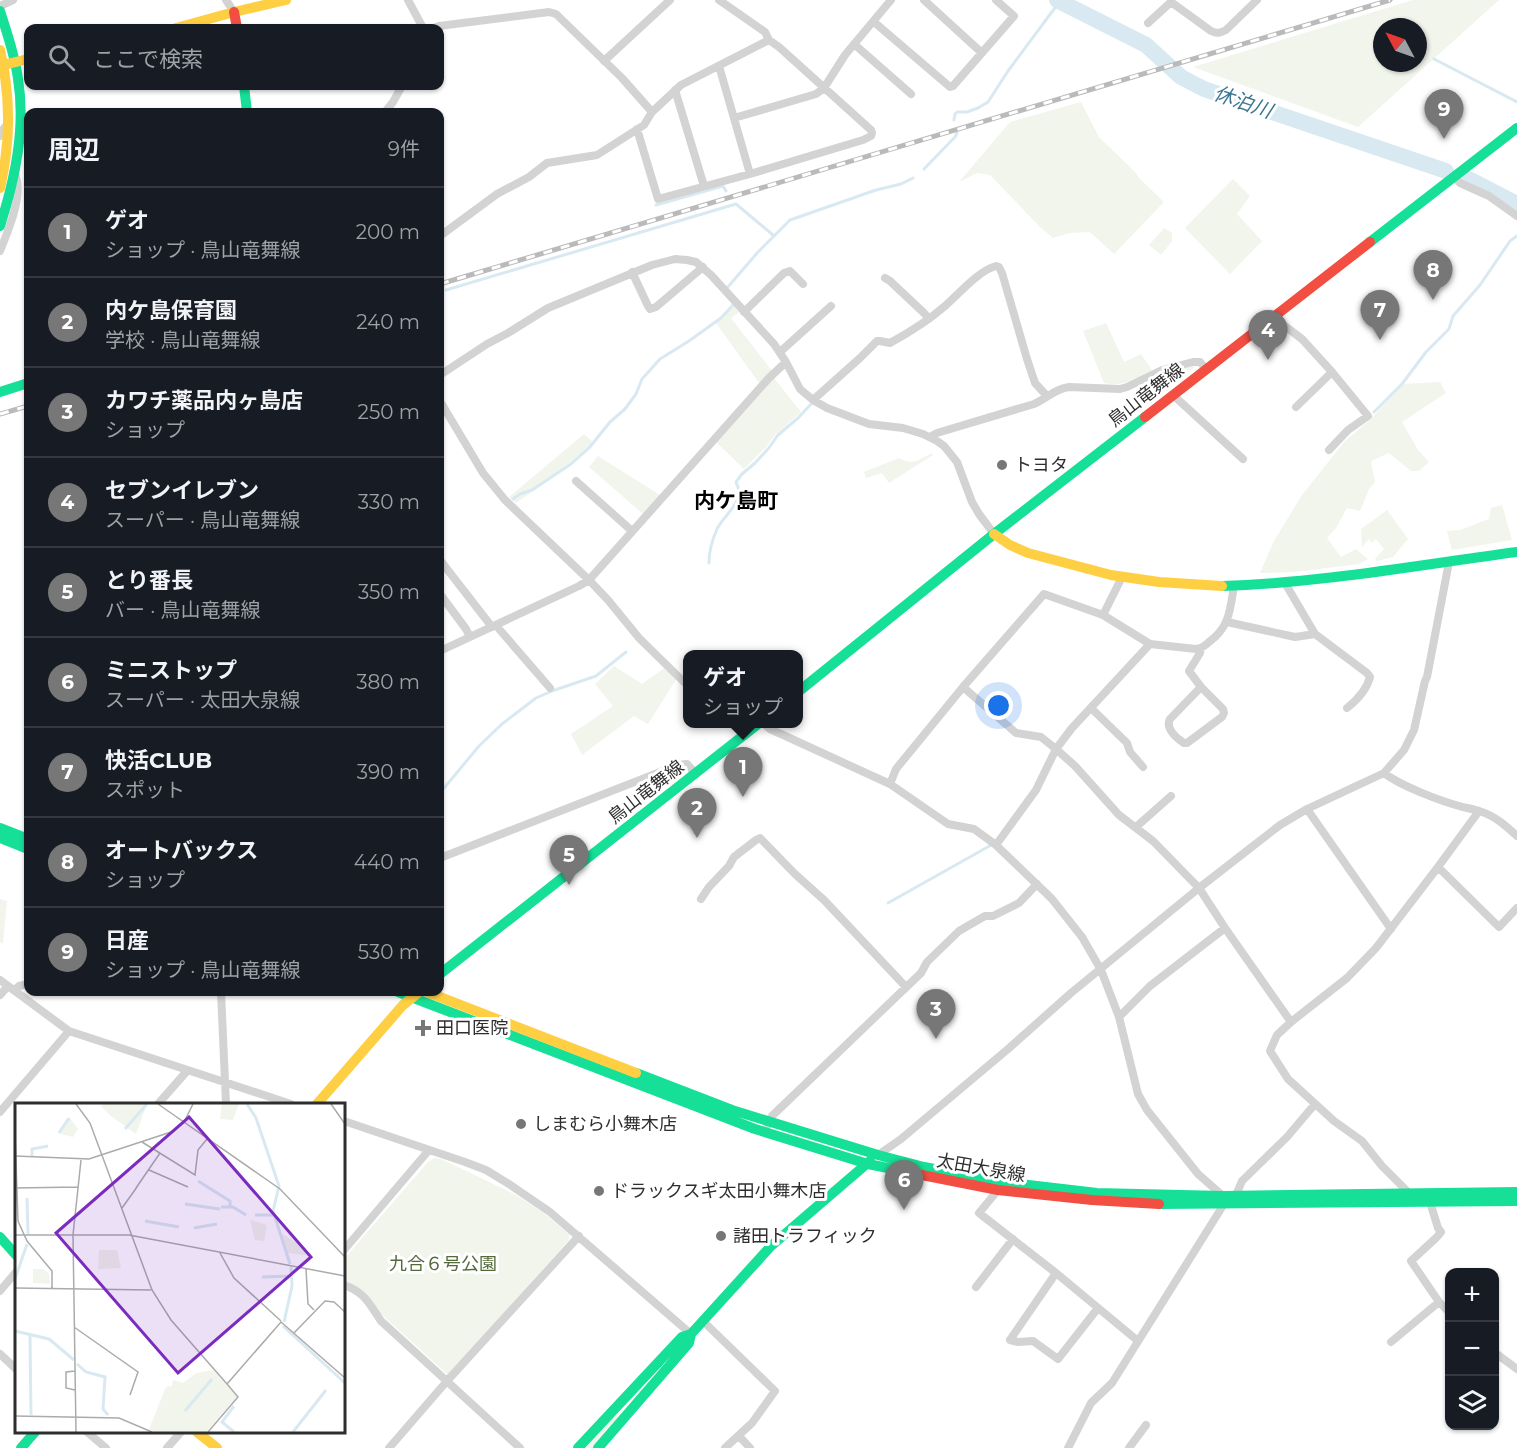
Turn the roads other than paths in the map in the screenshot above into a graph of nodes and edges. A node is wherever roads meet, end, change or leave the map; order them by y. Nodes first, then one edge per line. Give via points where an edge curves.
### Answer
1 (13, 0) edge
2 (226, 0) edge
3 (286, 0) edge
4 (408, 0) edge
5 (670, 0) edge
6 (719, 0) edge
7 (891, 0) edge
8 (924, 0) edge
9 (996, 0) edge
10 (1257, 0) edge
11 (0, 6) edge
12 (0, 11) edge
13 (234, 12) junction
14 (874, 22) junction
15 (1148, 22) dead end
16 (190, 24) edge
17 (236, 24) edge
18 (421, 24) edge
19 (444, 25) edge
20 (769, 40) junction
21 (854, 44) junction
22 (0, 50) edge
23 (982, 53) junction
24 (24, 60) edge
25 (604, 60) junction
26 (16, 62) junction
27 (2, 66) edge
28 (719, 66) junction
29 (824, 88) junction
30 (244, 90) edge
31 (400, 90) edge
32 (675, 90) junction
33 (911, 94) dead end
34 (247, 108) edge
35 (388, 108) edge
36 (652, 112) junction
37 (734, 118) junction
38 (10, 121) junction
39 (1517, 128) edge
40 (637, 129) junction
41 (0, 136) edge
42 (15, 173) junction
43 (750, 174) junction
44 (1454, 177) junction
45 (704, 186) junction
46 (0, 188) edge
47 (1517, 216) edge
48 (0, 226) edge
49 (444, 233) edge
50 (0, 251) edge
51 (703, 267) junction
52 (632, 272) junction
53 (885, 278) dead end
54 (803, 284) dead end
55 (831, 306) dead end
56 (744, 312) junction
57 (1273, 317) junction
58 (929, 319) junction
59 (780, 352) junction
60 (786, 362) junction
61 (1206, 369) junction
62 (444, 372) edge
63 (1332, 372) junction
64 (24, 384) edge
65 (0, 392) edge
66 (1173, 395) junction
67 (1047, 396) junction
68 (813, 400) junction
69 (444, 408) edge
70 (1296, 408) dead end
71 (930, 437) junction
72 (1329, 450) dead end
73 (1243, 459) dead end
74 (576, 481) dead end
75 (632, 531) junction
76 (994, 534) junction
77 (1517, 552) edge
78 (1449, 562) junction
79 (444, 565) edge
80 (1122, 577) junction
81 (589, 579) junction
82 (1285, 584) junction
83 (1234, 586) junction
84 (444, 599) edge
85 (1102, 615) junction
86 (1227, 622) junction
87 (494, 626) junction
88 (1315, 634) junction
89 (470, 637) junction
90 (1150, 644) junction
91 (1201, 648) junction
92 (444, 649) edge
93 (683, 682) edge
94 (963, 687) junction
95 (1202, 687) junction
96 (550, 688) dead end
97 (803, 688) edge
98 (1090, 708) junction
99 (1347, 708) dead end
100 (744, 728) edge
101 (752, 728) edge
102 (769, 728) edge
103 (748, 731) junction
104 (1056, 749) junction
105 (1143, 766) dead end
106 (1384, 773) junction
107 (696, 774) junction
108 (890, 784) junction
109 (1171, 796) dead end
110 (1307, 809) junction
111 (1479, 811) junction
112 (1136, 827) junction
113 (0, 828) edge
114 (1517, 836) edge
115 (24, 837) edge
116 (0, 838) edge
117 (996, 845) junction
118 (24, 847) edge
119 (444, 856) edge
120 (1438, 867) junction
121 (1037, 884) junction
122 (1199, 888) junction
123 (701, 899) dead end
124 (1517, 908) edge
125 (1225, 928) junction
126 (1391, 928) junction
127 (1101, 970) junction
128 (444, 971) edge
129 (0, 980) edge
130 (24, 985) edge
131 (906, 987) junction
132 (11, 988) junction
133 (0, 995) edge
134 (221, 996) edge
135 (414, 996) edge
136 (421, 996) edge
137 (437, 996) edge
138 (1119, 1017) junction
139 (1291, 1022) junction
140 (69, 1031) junction
141 (187, 1071) junction
142 (225, 1083) junction
143 (159, 1103) edge
144 (226, 1103) edge
145 (288, 1103) edge
146 (318, 1103) edge
147 (1315, 1104) junction
148 (0, 1112) edge
149 (345, 1122) edge
150 (767, 1127) junction
151 (429, 1150) junction
152 (878, 1155) junction
153 (868, 1164) junction
154 (998, 1190) junction
155 (1517, 1192) edge
156 (1409, 1193) junction
157 (1422, 1193) junction
158 (1236, 1195) junction
159 (1223, 1200) junction
160 (1517, 1201) edge
161 (1430, 1202) junction
162 (579, 1236) junction
163 (0, 1237) edge
164 (1012, 1239) junction
165 (345, 1249) edge
166 (15, 1254) edge
167 (15, 1273) edge
168 (1056, 1273) junction
169 (345, 1285) edge
170 (976, 1287) dead end
171 (0, 1292) edge
172 (1439, 1302) junction
173 (1098, 1308) junction
174 (1445, 1309) edge
175 (703, 1321) junction
176 (691, 1334) junction
177 (1138, 1341) junction
178 (1391, 1342) dead end
179 (0, 1354) edge
180 (1499, 1356) edge
181 (15, 1368) edge
182 (1517, 1369) edge
183 (447, 1381) junction
184 (1146, 1425) dead end
185 (33, 1433) edge
186 (89, 1433) edge
187 (179, 1433) edge
188 (199, 1433) edge
189 (739, 1436) junction
190 (21, 1448) edge
191 (106, 1448) edge
192 (167, 1448) edge
193 (217, 1448) edge
194 (388, 1448) edge
195 (520, 1448) edge
196 (578, 1448) edge
197 (598, 1448) edge
198 (725, 1448) edge
199 (750, 1448) edge
200 (1068, 1448) edge
201 (1129, 1448) edge

1 - 11 street
2 - 13 street
3 - 13 main road
4 - 18 street
5 - 25 street
6 - 20 street via 765,32
7 - 14 street
8 - 23 street
9 - 23 street via 1014,16
10 - 15 street via 1220,33 1211,31 1171,2
12 - 26 main road
13 - 16 main road
13 - 17 main road
14 - 21 street
14 - 23 street via 950,87
19 - 25 street via 549,12 556,14
20 - 28 street
20 - 29 street
21 - 29 street
21 - 33 street
22 - 27 main road
24 - 26 main road
25 - 36 street
26 - 27 main road
26 - 42 main road via 21,122
27 - 38 main road
28 - 32 street
28 - 37 street
29 - 37 street via 816,94
29 - 43 street via 871,130 871,136
30 - 34 main road
31 - 35 street
32 - 36 street
32 - 45 street
36 - 40 street
37 - 43 street
38 - 41 street
38 - 46 main road
39 - 44 main road, 鳥山竜舞線
40 - 45 street via 658,199
40 - 49 street via 597,155 547,163
42 - 48 main road
42 - 50 street via 19,186
43 - 45 street
44 - 47 street
44 - 57 main road, 鳥山竜舞線
51 - 52 street via 675,259
51 - 52 street via 650,309
51 - 56 street
52 - 62 street via 548,309
53 - 58 street
54 - 56 street via 790,271 784,273
55 - 59 street
56 - 59 street
57 - 61 main road, 鳥山竜舞線
57 - 63 street via 1302,339
58 - 67 street via 984,272 999,267 1035,383
58 - 68 street via 890,343 877,342
59 - 60 street
60 - 68 street via 800,389
60 - 75 street
61 - 66 main road, 鳥山竜舞線
61 - 67 street via 1193,362 1162,370 1120,389 1060,388
63 - 70 street
63 - 72 street via 1368,416
64 - 65 main road
66 - 73 street
66 - 76 main road, 鳥山竜舞線
67 - 71 street via 1034,404
68 - 71 street via 869,424
69 - 81 street via 483,473 505,500
71 - 76 street via 954,457 972,502
74 - 75 street
75 - 81 street
76 - 80 main road via 1017,549
76 - 97 main road, 鳥山竜舞線
77 - 78 main road
78 - 82 main road
78 - 106 street via 1414,730 1404,750
79 - 87 street
80 - 83 main road
80 - 85 street
81 - 87 street
81 - 93 street
82 - 83 main road
82 - 88 street
83 - 86 street
84 - 89 street
85 - 90 street
85 - 94 street via 1044,594
86 - 88 street via 1295,637
86 - 91 street
87 - 89 street
87 - 96 street
88 - 99 street via 1370,677
89 - 92 street
90 - 91 street
90 - 98 street
91 - 95 street via 1189,671
94 - 104 street via 1016,733 1041,737
94 - 108 street via 896,769
95 - 95 street via 1224,713 1184,743 1168,724
98 - 104 street
98 - 105 street via 1127,743 1130,753
100 - 103 street
101 - 103 main road, 鳥山竜舞線
102 - 108 street
103 - 107 main road, 鳥山竜舞線
104 - 112 street via 1119,816
104 - 117 street via 1036,790
106 - 110 street
106 - 111 street via 1444,801
107 - 119 street via 687,764 678,765
107 - 128 main road, 鳥山竜舞線
108 - 117 street via 948,824 974,830
109 - 112 street
110 - 122 street via 1280,825
110 - 126 street
111 - 114 street
111 - 120 street
112 - 122 street
113 - 115 main road
116 - 118 main road
117 - 121 street
120 - 124 street via 1499,927
120 - 126 street
121 - 127 street via 1082,937
121 - 131 street via 1019,903 959,931
122 - 125 street
122 - 127 street
123 - 131 street via 734,857 760,838
125 - 138 street via 1150,986
125 - 139 street
126 - 139 street via 1347,978
127 - 138 street
127 - 152 street
129 - 132 street
130 - 132 street
131 - 150 street via 772,1116
132 - 133 street
132 - 140 street
134 - 142 street
135 - 146 main road
136 - 150 main road, 太田大泉線 via 675,1099
137 - 150 main road, 太田大泉線
138 - 159 street via 1138,1094 1147,1110
139 - 147 street via 1277,1035 1270,1052 1288,1079
140 - 141 street
140 - 148 street
141 - 142 street
141 - 143 street
142 - 144 street
142 - 145 street
147 - 156 street via 1362,1141
147 - 158 street via 1242,1181
149 - 151 street
150 - 152 main road, 太田大泉線
150 - 153 main road, 太田大泉線
151 - 162 street via 486,1170
151 - 165 street
152 - 153 main road
152 - 159 main road, 太田大泉線 via 1004,1182
153 - 154 main road, 太田大泉線
153 - 175 main road via 771,1246
154 - 159 main road, 太田大泉線 via 1153,1204
154 - 164 street via 979,1213
155 - 157 main road, 太田大泉線
156 - 157 main road, 太田大泉線
156 - 158 main road, 太田大泉線
157 - 161 street
158 - 159 main road, 太田大泉線
159 - 161 main road, 太田大泉線
159 - 177 street
160 - 161 main road, 太田大泉線
161 - 172 street via 1441,1232 1411,1261
162 - 176 street
162 - 183 street
163 - 166 main road
164 - 168 street
164 - 170 street
167 - 171 street
168 - 173 street
168 - 173 street via 1010,1340 1033,1341 1058,1359
169 - 183 street via 365,1297 381,1321
172 - 174 street
172 - 178 street
173 - 177 street
175 - 176 main road
175 - 189 street via 775,1391
176 - 196 main road via 682,1336
176 - 197 main road via 689,1344
177 - 200 street via 1112,1383 1091,1403
179 - 181 street
180 - 182 street
183 - 194 street
183 - 195 street
184 - 201 street
185 - 190 main road
186 - 191 street
187 - 192 street
188 - 193 main road
189 - 198 street
189 - 199 street

